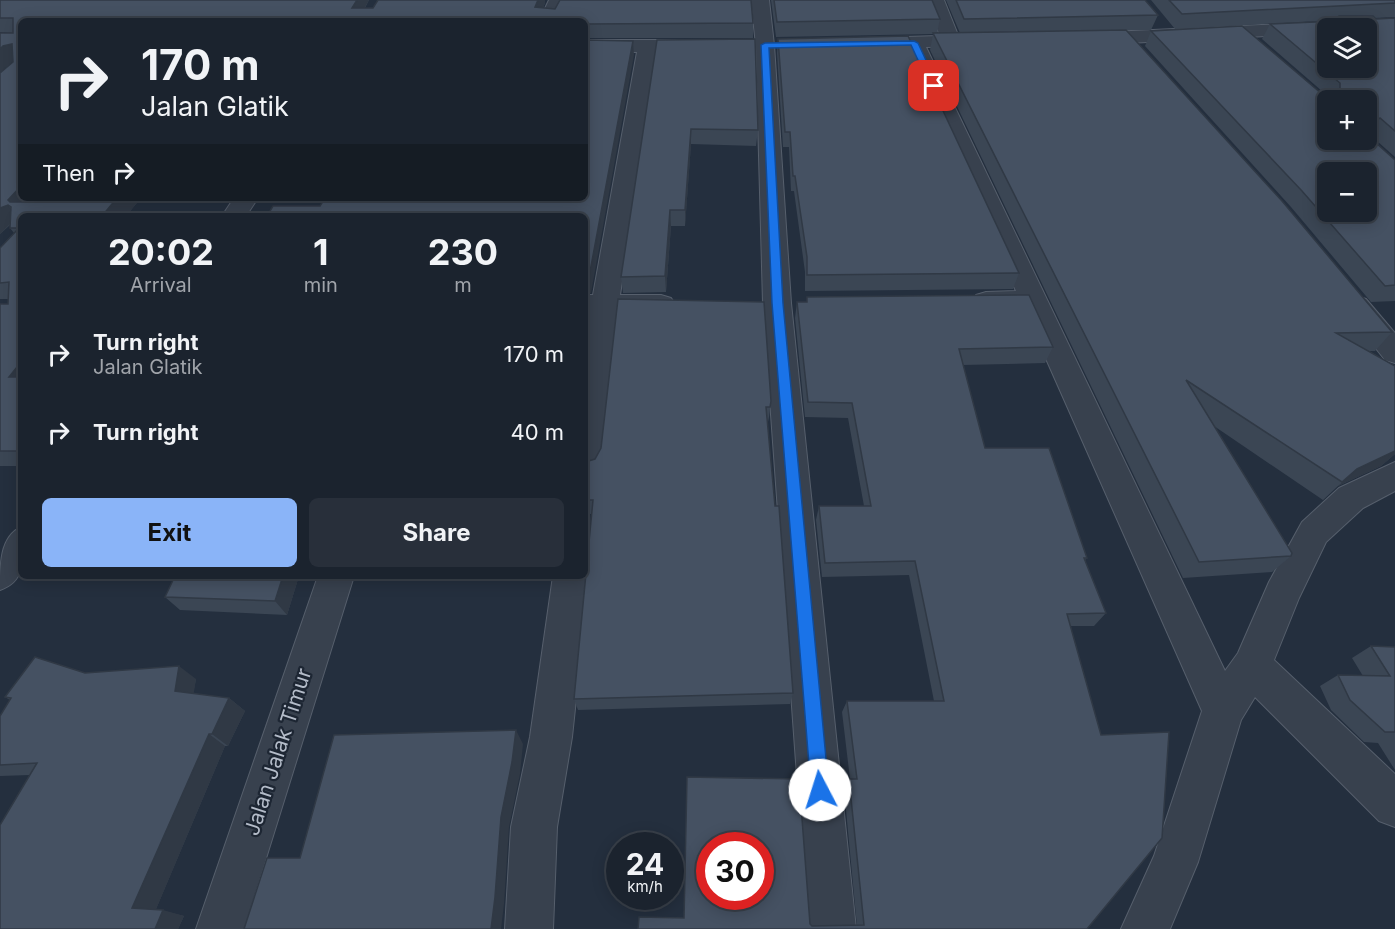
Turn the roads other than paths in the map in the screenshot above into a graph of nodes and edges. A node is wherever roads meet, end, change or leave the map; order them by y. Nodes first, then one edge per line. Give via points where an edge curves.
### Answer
1 (558, 0) edge
2 (760, 0) edge
3 (935, 0) edge
4 (549, 18) edge
5 (1154, 18) edge
6 (1395, 24) edge
7 (1239, 32) junction
8 (1169, 36) junction
9 (1068, 39) edge
10 (1125, 39) junction
11 (951, 40) junction
12 (999, 40) edge
13 (914, 43) junction
14 (845, 44) edge
15 (588, 46) edge
16 (718, 46) edge
17 (647, 47) junction
18 (1255, 47) edge
19 (1147, 62) edge
20 (1345, 292) edge
21 (1034, 300) junction
22 (964, 301) edge
23 (685, 303) edge
24 (595, 304) edge
25 (1395, 353) edge
26 (588, 415) edge
27 (1395, 475) edge
28 (18, 547) edge
29 (0, 574) edge
30 (335, 579) edge
31 (571, 579) edge
32 (1252, 666) junction
33 (1223, 711) junction
34 (1395, 805) edge
35 (219, 929) edge
36 (529, 929) edge
37 (832, 929) edge
38 (1145, 929) edge

1 - 4 street
2 - 37 street via 777,303
3 - 11 street
5 - 8 street
6 - 7 street
7 - 8 street
7 - 18 street
8 - 10 street
9 - 10 street
10 - 19 street
11 - 12 street
11 - 13 street
13 - 14 street
13 - 21 street
15 - 17 street
16 - 17 street
17 - 24 street
20 - 25 street
21 - 22 street
21 - 33 street
23 - 24 street
24 - 26 street
27 - 32 street via 1351,498 1314,532 1282,594
28 - 29 street
30 - 35 street, Jalan Jalak Timur
31 - 36 street via 551,737 534,827
32 - 33 street
32 - 34 street
33 - 38 street via 1175,862

